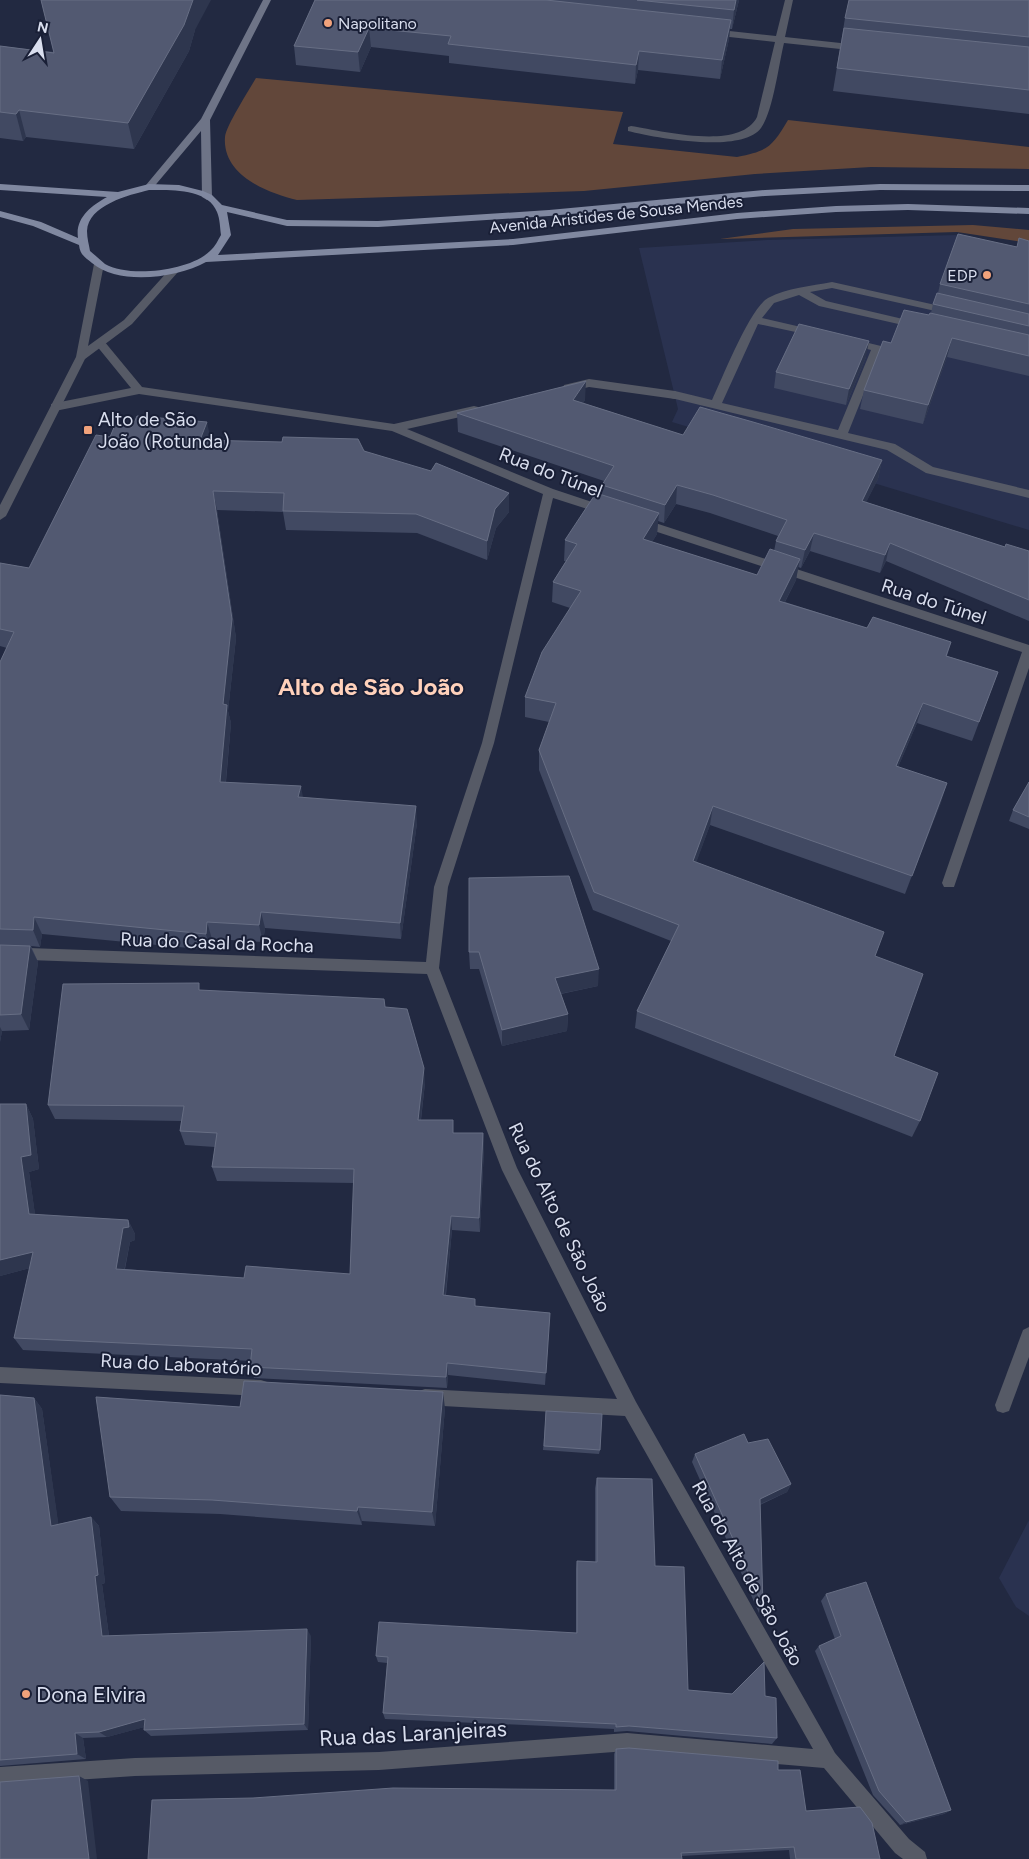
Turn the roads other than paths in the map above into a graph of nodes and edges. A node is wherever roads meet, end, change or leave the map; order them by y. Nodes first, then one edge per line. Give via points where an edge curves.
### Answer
1 (268, 0) edge
2 (789, 0) edge
3 (702, 31) edge
4 (781, 40) junction
5 (870, 49) edge
6 (205, 120) junction
7 (631, 129) dead end
8 (0, 187) edge
9 (149, 187) junction
10 (1029, 188) edge
11 (118, 195) junction
12 (207, 196) junction
13 (220, 207) junction
14 (1029, 211) edge
15 (0, 214) edge
16 (82, 243) junction
17 (206, 259) junction
18 (100, 264) junction
19 (174, 272) junction
20 (800, 291) junction
21 (963, 314) edge
22 (755, 320) junction
23 (926, 328) edge
24 (100, 343) junction
25 (81, 357) junction
26 (139, 390) junction
27 (554, 391) edge
28 (716, 404) junction
29 (490, 406) edge
30 (56, 407) junction
31 (394, 428) junction
32 (842, 435) junction
33 (550, 492) junction
34 (1029, 494) edge
35 (0, 516) edge
36 (1029, 650) edge
37 (949, 883) dead end
38 (0, 953) edge
39 (432, 968) junction
40 (1029, 1335) edge
41 (0, 1375) edge
42 (276, 1389) edge
43 (414, 1396) edge
44 (1003, 1406) dead end
45 (630, 1408) junction
46 (829, 1760) junction
47 (0, 1776) edge
48 (918, 1859) edge

1 - 6 main road
2 - 4 street
3 - 4 street
4 - 5 street
4 - 7 street via 762,117 756,128 732,138 717,139
6 - 9 main road
6 - 12 main road
8 - 11 main road
9 - 11 main road
9 - 12 main road via 190,190
10 - 13 main road, Avenida Aristides de Sousa Mendes via 880,186 765,192 549,213 378,224 287,223
11 - 16 main road via 88,216 82,229
12 - 13 main road
13 - 17 main road via 227,220 227,233 220,247
14 - 17 main road, Avenida Aristides de Sousa Mendes via 908,207 836,209 737,216 513,242
15 - 16 main road via 37,224
16 - 18 main road via 88,254
17 - 19 main road
18 - 19 main road via 133,275
18 - 25 street
19 - 24 street via 128,322
20 - 21 street via 832,285
20 - 22 street via 770,300
20 - 23 street via 823,304
22 - 28 street
22 - 32 street via 877,348
24 - 25 street
24 - 26 street
25 - 30 street
26 - 30 street
26 - 31 street, Rua do Túnel
27 - 28 street via 589,383
28 - 32 street
29 - 31 street
30 - 35 street
31 - 33 street, Rua do Túnel
32 - 34 street via 891,447 930,470
33 - 36 street, Rua do Túnel
33 - 39 street, Rua do Alto de São João via 488,743 441,888
36 - 37 street
38 - 39 street, Rua do Casal da Rocha
39 - 45 street, Rua do Alto de São João via 510,1170
40 - 44 street
41 - 42 street, Rua do Laboratório
43 - 45 street
45 - 46 street, Rua do Alto de São João
46 - 47 street, Rua das Laranjeiras via 627,1742 379,1761 135,1767
46 - 48 street, Rua do Alto de São João via 902,1846

